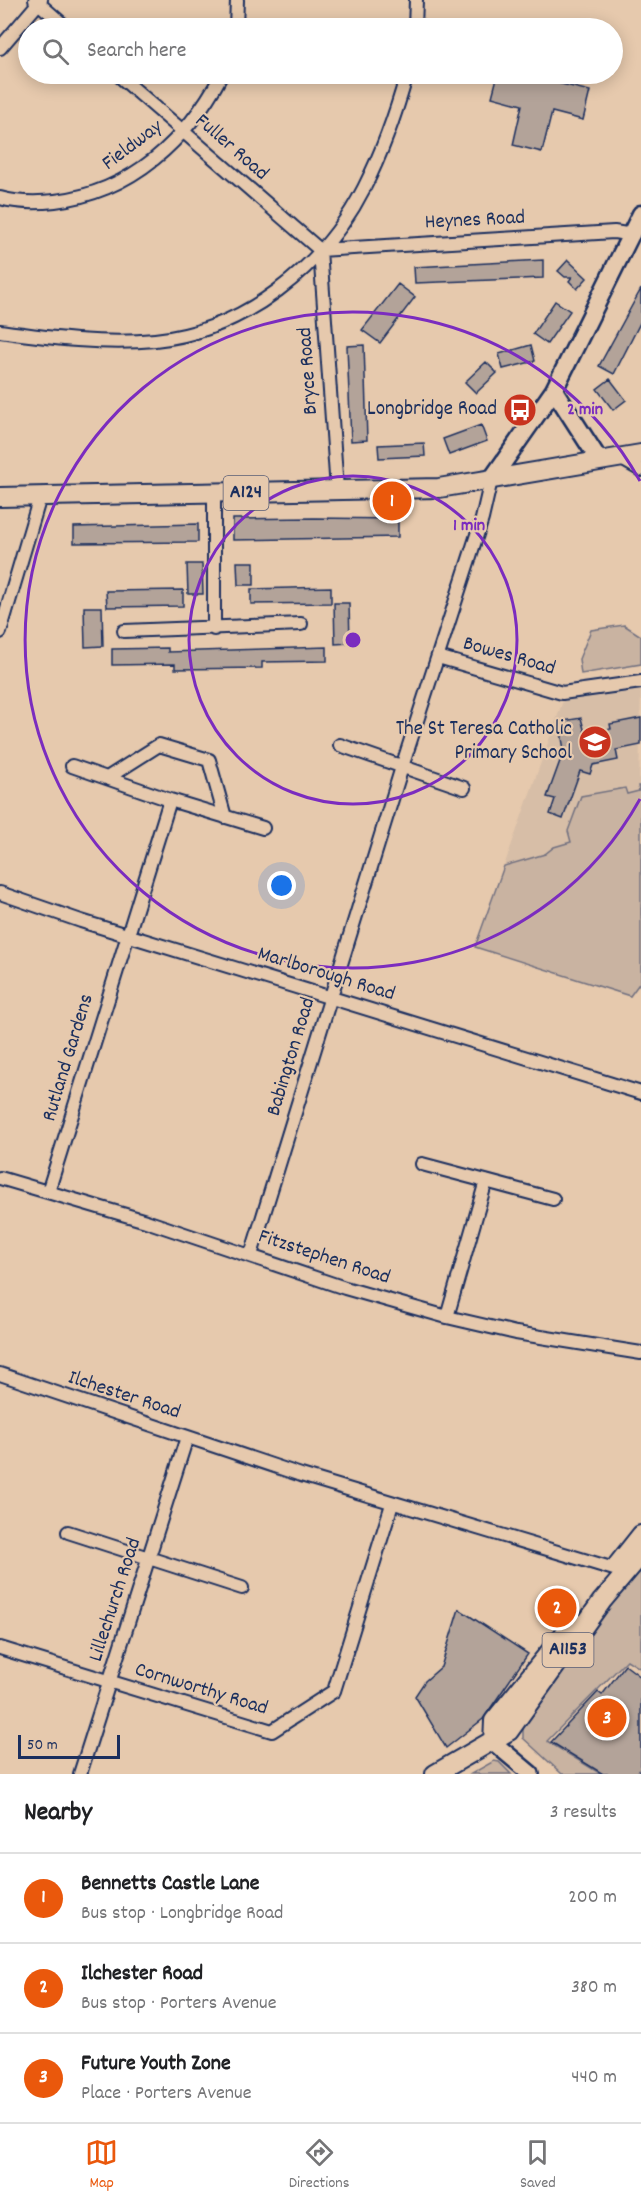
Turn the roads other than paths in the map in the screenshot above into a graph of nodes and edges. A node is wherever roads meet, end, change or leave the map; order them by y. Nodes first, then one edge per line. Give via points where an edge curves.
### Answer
1 (237, 0) edge
2 (416, 0) edge
3 (38, 1) edge
4 (24, 18) edge
5 (56, 18) edge
6 (236, 18) edge
7 (415, 18) edge
8 (18, 26) edge
9 (0, 48) edge
10 (128, 84) edge
11 (216, 84) edge
12 (404, 84) edge
13 (183, 132) junction
14 (0, 198) edge
15 (641, 214) edge
16 (633, 235) junction
17 (320, 250) junction
18 (0, 331) edge
19 (554, 390) junction
20 (641, 454) edge
21 (620, 458) junction
22 (599, 460) junction
23 (641, 470) edge
24 (490, 480) junction
25 (337, 489) junction
26 (214, 494) junction
27 (0, 497) edge
28 (40, 497) junction
29 (301, 624) dead end
30 (214, 629) junction
31 (0, 632) edge
32 (124, 632) dead end
33 (438, 657) junction
34 (641, 682) edge
35 (340, 745) dead end
36 (72, 766) dead end
37 (402, 767) junction
38 (107, 778) junction
39 (464, 788) dead end
40 (170, 800) junction
41 (225, 817) junction
42 (263, 828) dead end
43 (0, 893) edge
44 (127, 935) junction
45 (332, 997) junction
46 (641, 1093) edge
47 (422, 1164) dead end
48 (0, 1178) edge
49 (486, 1181) junction
50 (48, 1192) junction
51 (553, 1199) dead end
52 (251, 1255) junction
53 (447, 1317) junction
54 (641, 1353) edge
55 (0, 1374) edge
56 (187, 1437) junction
57 (392, 1504) junction
58 (68, 1532) dead end
59 (641, 1535) edge
60 (641, 1555) edge
61 (150, 1557) junction
62 (614, 1569) junction
63 (242, 1588) dead end
64 (0, 1648) edge
65 (110, 1683) junction
66 (493, 1742) junction
67 (80, 1774) edge
68 (435, 1774) edge
69 (531, 1774) edge

1 - 6 street
2 - 7 street
3 - 4 street
3 - 5 street
8 - 9 street
10 - 13 street, Fuller Road
11 - 13 street, Fieldway
12 - 17 street via 393,125 363,190
13 - 14 street, Fieldway via 150,163 108,188 73,199 34,203
13 - 17 street, Fuller Road
15 - 16 main road
16 - 17 street, Heynes Road via 614,232
16 - 19 main road
17 - 18 street via 280,289 250,309 190,333 154,340 107,340
17 - 25 street, Bryce Road
19 - 22 main road
19 - 24 main road
20 - 21 main road, A124
21 - 22 main road, A124
21 - 23 street
22 - 24 main road, A124
24 - 25 main road, A124 via 439,488
24 - 33 street, Babington Road via 482,519
25 - 26 main road, A124
26 - 28 main road, A124
26 - 30 street
27 - 28 main road, A124
28 - 31 street
29 - 30 street
30 - 32 street
33 - 34 street, Bowes Road via 562,693
33 - 37 street, Babington Road
35 - 37 street
36 - 38 street
37 - 39 street
37 - 45 street, Babington Road
38 - 40 street
38 - 41 street via 159,745 209,760
40 - 41 street
40 - 44 street, Rutland Gardens
41 - 42 street
43 - 44 street, Marlborough Road
44 - 45 street, Marlborough Road
44 - 50 street, Rutland Gardens
45 - 46 street, Marlborough Road
45 - 52 street, Babington Road
47 - 49 street
48 - 50 street, Fitzstephen Road
49 - 51 street
49 - 53 street
50 - 52 street, Fitzstephen Road
52 - 53 street, Fitzstephen Road via 345,1288
53 - 54 street, Fitzstephen Road via 516,1333
55 - 56 street, Ilchester Road
56 - 57 street, Ilchester Road
56 - 61 street, Lillechurch Road
57 - 62 street, Ilchester Road
57 - 65 street, Cornworthy Road via 334,1691 272,1731
58 - 61 street
59 - 62 main road, A1153
60 - 66 main road, A1153 via 602,1601 509,1731
61 - 63 street
61 - 65 street, Lillechurch Road
62 - 66 main road, A1153 via 494,1721
64 - 65 street, Cornworthy Road
65 - 67 street, Lillechurch Road
66 - 68 main road, A1153
66 - 69 street

